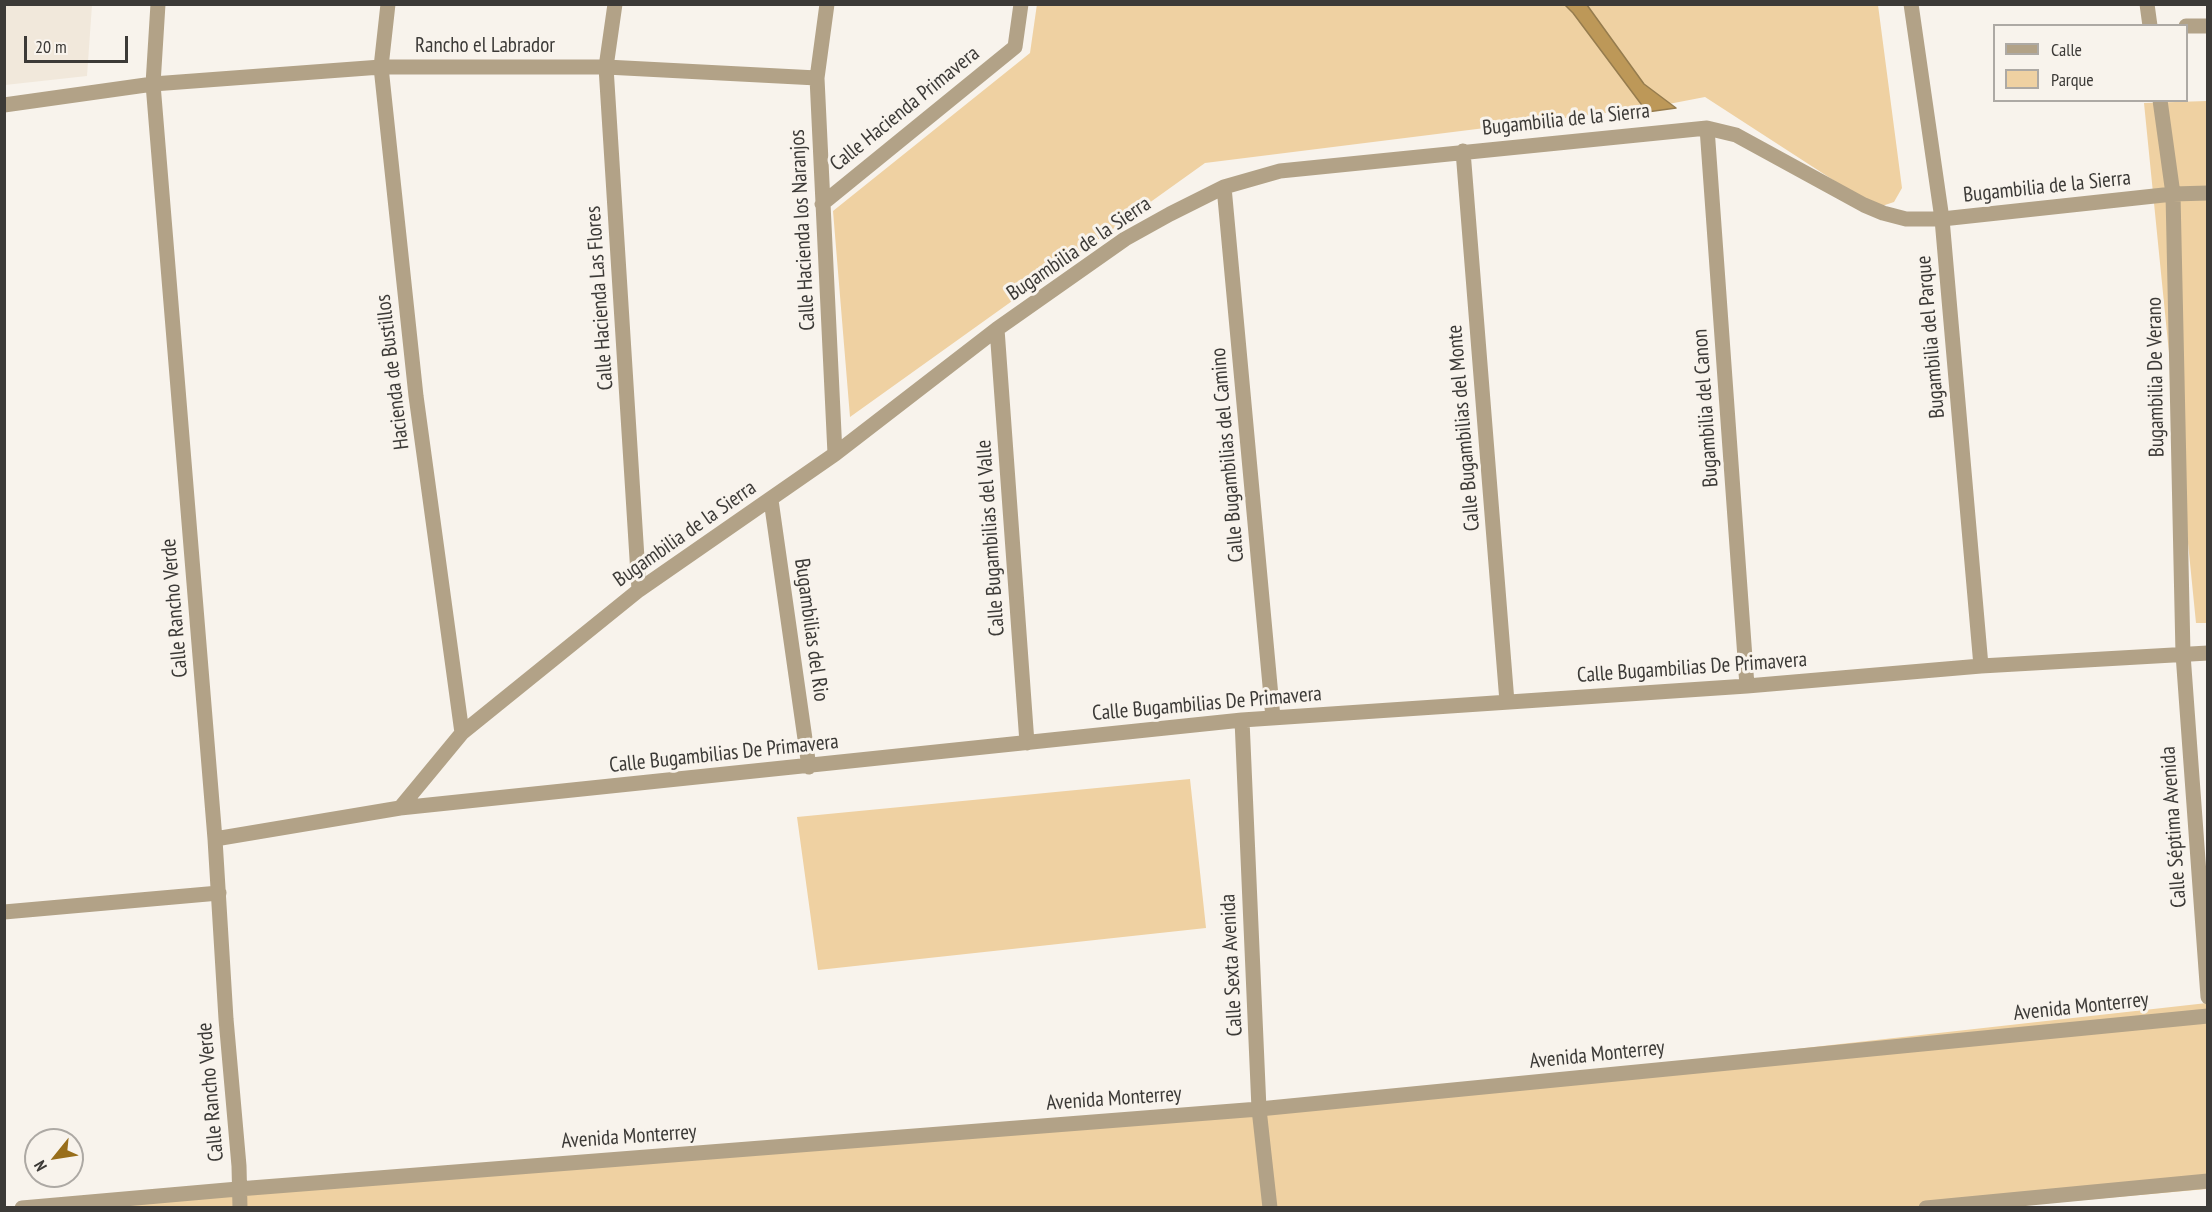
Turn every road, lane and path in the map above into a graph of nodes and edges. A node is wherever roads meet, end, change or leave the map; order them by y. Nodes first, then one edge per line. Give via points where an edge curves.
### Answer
1 (158, 4) edge
2 (388, 4) edge
3 (615, 4) edge
4 (826, 4) edge
5 (1021, 4) edge
6 (1911, 4) edge
7 (2147, 4) edge
8 (2150, 24) edge
9 (2188, 26) edge
10 (2208, 26) edge
11 (381, 67) junction
12 (606, 67) junction
13 (817, 78) junction
14 (153, 84) junction
15 (2160, 102) edge
16 (4, 105) edge
17 (1707, 128) junction
18 (1462, 151) junction
19 (1224, 187) junction
20 (2173, 194) junction
21 (2208, 194) edge
22 (822, 204) junction
23 (1942, 219) junction
24 (997, 329) junction
25 (835, 454) junction
26 (771, 500) junction
27 (639, 590) junction
28 (2208, 653) edge
29 (2183, 654) junction
30 (1981, 666) junction
31 (1747, 686) junction
32 (1506, 702) junction
33 (1273, 718) junction
34 (1242, 720) junction
35 (462, 733) junction
36 (1027, 743) junction
37 (809, 767) junction
38 (400, 808) junction
39 (215, 839) junction
40 (219, 893) junction
41 (4, 912) edge
42 (2208, 997) edge
43 (2208, 1016) edge
44 (1260, 1109) junction
45 (2208, 1181) edge
46 (238, 1189) junction
47 (22, 1208) edge
48 (240, 1208) edge
49 (1270, 1208) edge
50 (1926, 1208) edge

1 - 14 street, Calle Rancho Verde
2 - 11 street, Hacienda de Bustillos
3 - 12 street, Calle Hacienda Las Flores
4 - 13 street, Calle Hacienda los Naranjos
5 - 22 street, Calle Hacienda Primavera via 1015,47
6 - 23 street, Bugambilia del Parque
7 - 8 street
9 - 10 street
11 - 12 street, Rancho el Labrador
11 - 14 street, Rancho el Labrador
11 - 35 street, Hacienda de Bustillos via 416,396
12 - 13 street, Rancho el Labrador
12 - 27 street, Calle Hacienda Las Flores
13 - 22 street, Calle Hacienda los Naranjos
14 - 16 street, Rancho el Labrador
14 - 39 street, Calle Rancho Verde
15 - 20 street, Bugambilia De Verano
17 - 18 street, Bugambilia de la Sierra
17 - 23 street, Bugambilia de la Sierra via 1736,135 1883,213 1906,219
17 - 31 street, Bugambilia del Canon
18 - 19 street, Bugambilia de la Sierra via 1280,171
18 - 32 street, Calle Bugambilias del Monte
19 - 24 street, Bugambilia de la Sierra via 1125,239
19 - 33 street, Calle Bugambilias del Camino
20 - 21 street, Bugambilia de la Sierra
20 - 23 street, Bugambilia de la Sierra
20 - 29 street, Bugambilia De Verano
22 - 25 street, Calle Hacienda los Naranjos
23 - 30 street, Bugambilia del Parque
24 - 25 street, Bugambilia de la Sierra
24 - 36 street, Calle Bugambilias del Valle
25 - 26 street, Bugambilia de la Sierra
26 - 27 street, Bugambilia de la Sierra
26 - 37 street, Bugambilias del Rio
27 - 35 street, Bugambilia de la Sierra
28 - 29 street, Calle Bugambilias De Primavera
29 - 30 street, Calle Bugambilias De Primavera
29 - 42 street, Calle Séptima Avenida
30 - 31 street, Calle Bugambilias De Primavera
31 - 32 street, Calle Bugambilias De Primavera
32 - 33 street, Calle Bugambilias De Primavera
33 - 34 street, Calle Bugambilias De Primavera
34 - 36 street, Calle Bugambilias De Primavera
34 - 44 street, Calle Sexta Avenida
35 - 38 street, Bugambilia de la Sierra
36 - 37 street, Calle Bugambilias De Primavera
37 - 38 street, Calle Bugambilias De Primavera
38 - 39 street, Calle Bugambilias De Primavera
39 - 40 street, Calle Rancho Verde
40 - 41 street
40 - 46 street, Calle Rancho Verde
43 - 44 street, Avenida Monterrey
44 - 46 street, Avenida Monterrey
44 - 49 street, Calle Sexta Avenida
45 - 50 street
46 - 47 street, Avenida Monterrey
46 - 48 street, Calle Rancho Verde

